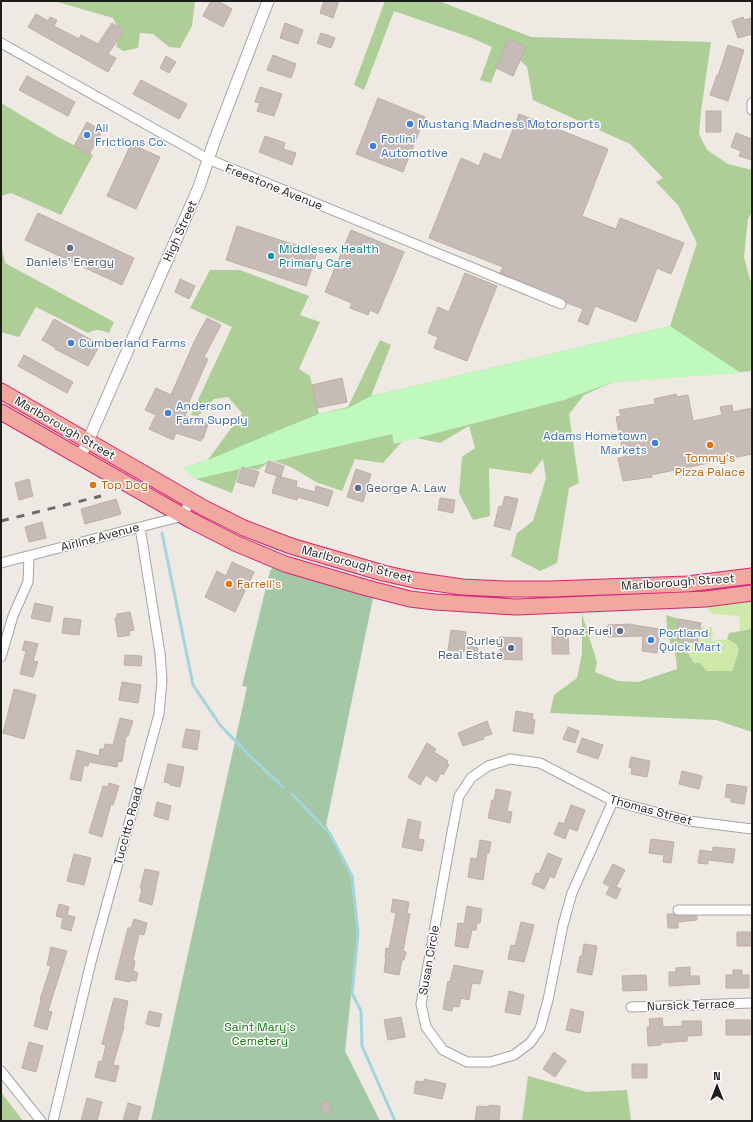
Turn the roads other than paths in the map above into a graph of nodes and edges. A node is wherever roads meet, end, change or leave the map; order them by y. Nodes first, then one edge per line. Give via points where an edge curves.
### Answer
1 (268, 1) edge
2 (1, 43) edge
3 (752, 103) edge
4 (752, 110) edge
5 (208, 159) junction
6 (561, 304) dead end
7 (1, 391) edge
8 (1, 412) edge
9 (88, 441) junction
10 (80, 457) junction
11 (190, 500) junction
12 (183, 516) junction
13 (140, 527) junction
14 (29, 556) junction
15 (1, 563) edge
16 (752, 576) edge
17 (687, 584) junction
18 (752, 593) edge
19 (687, 600) junction
20 (1, 657) edge
21 (510, 759) joint
22 (613, 801) junction
23 (752, 829) edge
24 (678, 910) dead end
25 (752, 910) edge
26 (752, 1003) edge
27 (631, 1007) dead end
28 (1, 1071) edge
29 (41, 1121) edge
30 (53, 1121) edge

1 - 5 street, High Street
2 - 5 street, Freestone Avenue
3 - 4 street
5 - 6 street, Freestone Avenue
5 - 9 street, High Street via 199,187
7 - 9 highway, Marlborough Street
8 - 10 highway, Marlborough Street
9 - 10 street, High Street
9 - 11 highway, Marlborough Street
10 - 12 highway, Marlborough Street
11 - 12 street
11 - 17 highway, Marlborough Street via 244,528 291,546 414,580 504,589
12 - 13 street, Airline Avenue
12 - 19 highway, Marlborough Street via 237,544 285,564 353,585 410,598 460,605 516,607
13 - 14 street, Airline Avenue
13 - 30 street, Tuccitto Road via 160,653 162,680 159,714 92,958
14 - 15 street, Airline Avenue
14 - 20 street via 28,582 13,616
16 - 17 highway, Marlborough Street
17 - 19 highway
18 - 19 highway, Marlborough Street
21 - 22 street, Thomas Street via 540,763
21 - 22 street, Susan Circle via 488,766 471,778 459,796 421,1004 426,1027 443,1050 466,1062 490,1062 514,1055 530,1043 540,1029 572,893
22 - 23 street, Thomas Street via 689,821
24 - 25 street
26 - 27 street, Nursick Terrace
28 - 29 street

